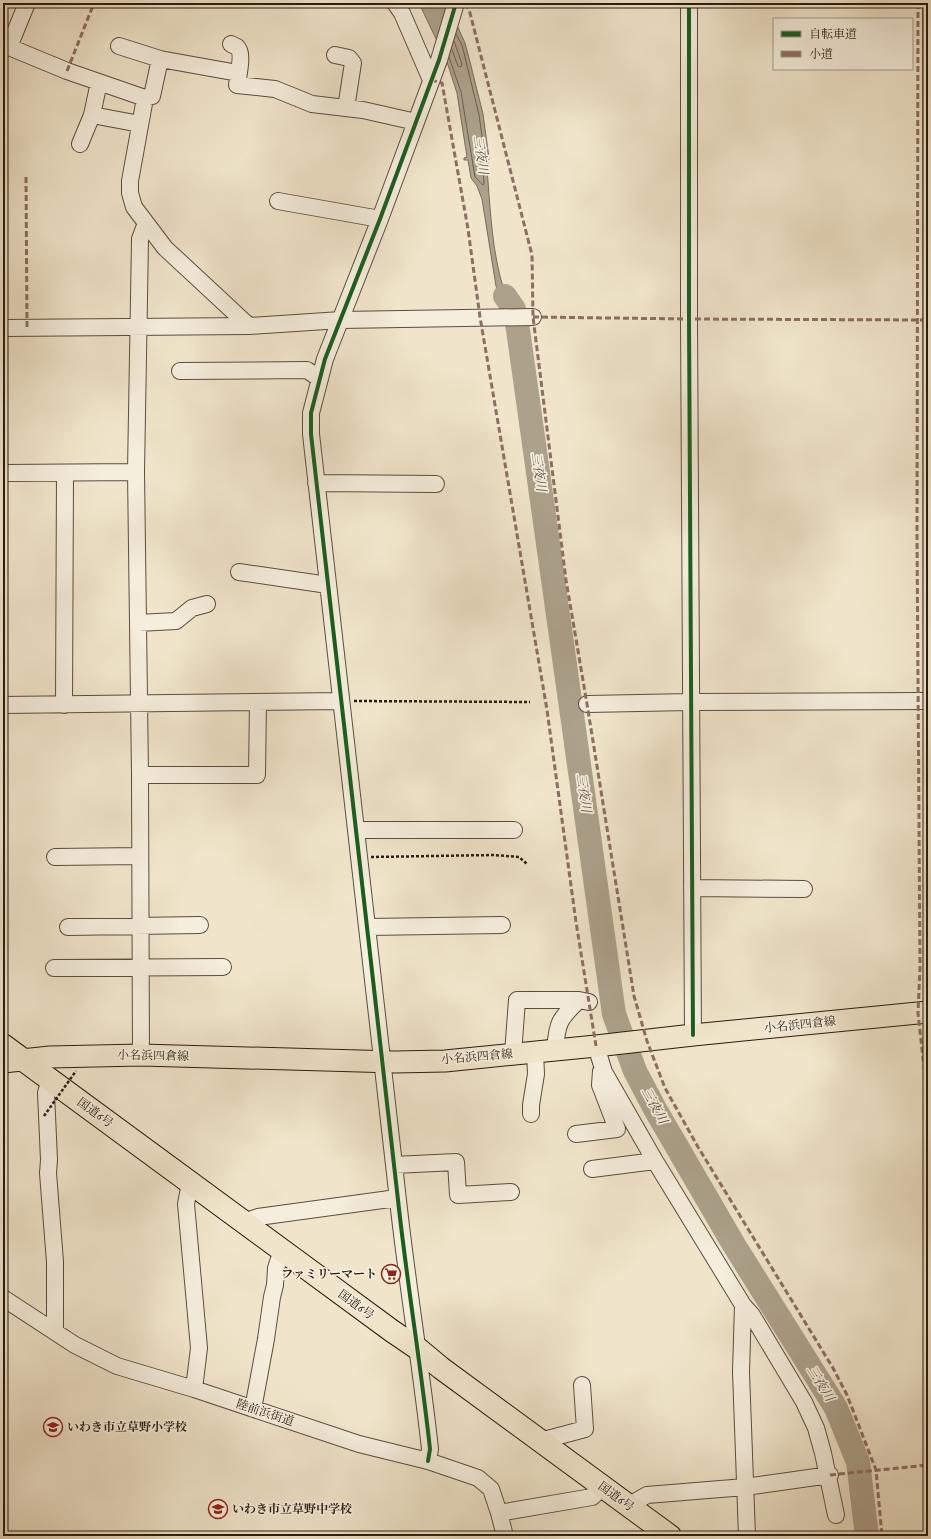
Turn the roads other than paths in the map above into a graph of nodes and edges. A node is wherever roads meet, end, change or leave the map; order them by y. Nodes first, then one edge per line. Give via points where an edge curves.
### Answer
1 (394, 3) edge
2 (456, 3) edge
3 (689, 3) edge
4 (26, 4) edge
5 (231, 44) dead end
6 (119, 46) dead end
7 (6, 50) edge
8 (335, 55) dead end
9 (160, 59) junction
10 (238, 73) junction
11 (431, 80) junction
12 (99, 82) junction
13 (145, 98) junction
14 (346, 108) junction
15 (92, 115) junction
16 (416, 122) junction
17 (140, 124) junction
18 (80, 144) dead end
19 (278, 201) dead end
20 (380, 219) junction
21 (146, 223) junction
22 (533, 317) dead end
23 (341, 320) junction
24 (249, 326) junction
25 (138, 327) junction
26 (3, 328) edge
27 (180, 371) dead end
28 (320, 379) junction
29 (3, 472) edge
30 (136, 472) junction
31 (65, 473) junction
32 (316, 483) junction
33 (436, 484) dead end
34 (239, 572) dead end
35 (328, 585) junction
36 (207, 604) dead end
37 (138, 623) junction
38 (340, 701) junction
39 (928, 701) edge
40 (139, 702) junction
41 (258, 702) junction
42 (691, 702) junction
43 (64, 704) junction
44 (588, 704) dead end
45 (3, 705) edge
46 (140, 775) junction
47 (356, 830) junction
48 (514, 830) dead end
49 (55, 856) dead end
50 (139, 856) junction
51 (692, 888) junction
52 (804, 889) dead end
53 (200, 925) dead end
54 (502, 925) dead end
55 (140, 926) junction
56 (68, 927) dead end
57 (367, 927) junction
58 (223, 967) dead end
59 (54, 968) dead end
60 (141, 968) junction
61 (928, 1012) edge
62 (693, 1035) junction
63 (3, 1045) edge
64 (545, 1051) junction
65 (513, 1054) junction
66 (141, 1055) junction
67 (598, 1055) junction
68 (24, 1060) junction
69 (3, 1062) edge
70 (382, 1062) junction
71 (50, 1079) junction
72 (531, 1114) dead end
73 (576, 1134) dead end
74 (655, 1160) junction
75 (394, 1165) junction
76 (592, 1168) dead end
77 (190, 1183) junction
78 (511, 1192) dead end
79 (397, 1198) junction
80 (243, 1222) junction
81 (282, 1250) junction
82 (3, 1298) edge
83 (743, 1305) junction
84 (55, 1331) junction
85 (417, 1348) junction
86 (582, 1385) dead end
87 (194, 1389) junction
88 (253, 1409) junction
89 (540, 1441) junction
90 (428, 1461) junction
91 (829, 1475) junction
92 (603, 1487) junction
93 (745, 1487) junction
94 (628, 1506) junction
95 (499, 1512) junction
96 (836, 1515) dead end
97 (505, 1536) edge
98 (670, 1536) edge
99 (747, 1536) edge

1 - 11 street via 402,13
2 - 11 street
3 - 42 street
4 - 7 street
5 - 10 street via 240,52
6 - 9 street
7 - 12 street
8 - 14 street via 349,58 352,63
9 - 10 street
9 - 13 street via 152,96
10 - 14 street via 237,85 275,89 312,104
11 - 16 street
12 - 13 street
12 - 15 street
13 - 17 street
14 - 16 street
15 - 17 street
15 - 18 street
16 - 20 street
17 - 21 street via 130,193 134,207
19 - 20 street
20 - 23 street
21 - 24 street via 165,248
21 - 25 street via 140,239
22 - 23 street
23 - 24 street
23 - 28 street
24 - 25 street
25 - 26 street
25 - 30 street
27 - 28 street via 307,370
28 - 32 street via 311,413
29 - 31 street
30 - 31 street
30 - 37 street
31 - 43 street
32 - 33 street
32 - 35 street
34 - 35 street
35 - 38 street
36 - 37 street via 192,608 176,621
37 - 40 street
38 - 41 street
38 - 47 street
39 - 42 street
40 - 41 street
40 - 43 street
40 - 46 street
41 - 46 street via 257,775
42 - 44 street
42 - 51 street
43 - 45 street
46 - 50 street
47 - 48 street
47 - 57 street
49 - 50 street
50 - 55 street
51 - 52 street
51 - 62 street
53 - 55 street
54 - 57 street
55 - 56 street
55 - 60 street
57 - 70 street
58 - 60 street
59 - 60 street
60 - 66 street
61 - 62 main road, 小名浜四倉線
62 - 67 main road, 小名浜四倉線 via 648,1041
63 - 68 highway, 国道6号
64 - 65 main road, 小名浜四倉線
64 - 65 street via 563,1016 584,1001 517,1000
64 - 67 main road, 小名浜四倉線
64 - 72 street via 536,1074
65 - 70 main road, 小名浜四倉線
66 - 68 main road, 小名浜四倉線 via 66,1056
66 - 70 main road, 小名浜四倉線
67 - 73 street via 600,1085 617,1129
67 - 74 street via 604,1072
68 - 69 main road, 小名浜四倉線
68 - 71 highway, 国道6号
70 - 75 street
71 - 77 highway, 国道6号
71 - 84 street via 46,1093 48,1173 55,1262
74 - 76 street
74 - 83 street
75 - 78 street via 456,1162 458,1195
75 - 79 street
77 - 80 highway, 国道6号
77 - 87 street via 186,1204 199,1348
79 - 80 street via 258,1217
79 - 85 street
80 - 81 highway, 国道6号
81 - 85 highway, 国道6号
81 - 88 street via 276,1268
82 - 84 street, 陸前浜街道
83 - 91 street via 752,1315 804,1402 816,1428
83 - 93 street via 741,1372
84 - 87 street, 陸前浜街道 via 75,1345 117,1366
85 - 89 highway, 国道6号
85 - 90 street via 430,1449
86 - 89 street via 585,1429
87 - 88 street, 陸前浜街道
88 - 90 street, 陸前浜街道 via 359,1444
89 - 92 highway, 国道6号
90 - 95 street, 陸前浜街道 via 478,1478 491,1489
91 - 93 street
91 - 96 street
92 - 94 highway, 国道6号
92 - 95 street via 592,1497
93 - 94 street via 647,1496
93 - 99 street
94 - 98 highway, 国道6号
95 - 97 street, 陸前浜街道

